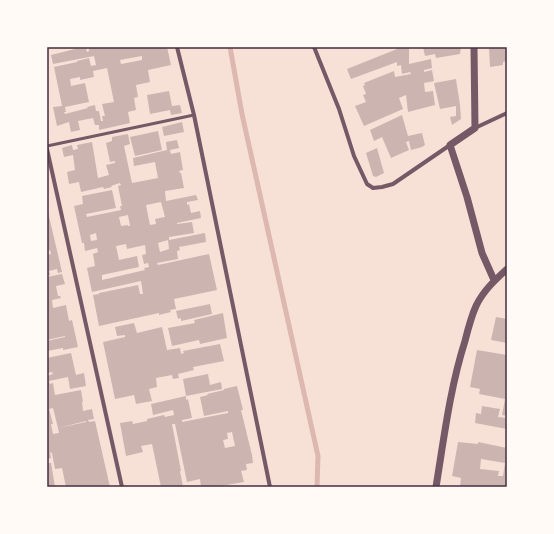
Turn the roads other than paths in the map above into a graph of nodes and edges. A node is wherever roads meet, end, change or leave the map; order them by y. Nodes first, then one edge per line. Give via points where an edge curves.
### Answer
1 (178, 47) edge
2 (314, 47) edge
3 (474, 47) edge
4 (507, 113) edge
5 (194, 115) junction
6 (475, 128) junction
7 (450, 145) junction
8 (47, 148) edge
9 (507, 269) edge
10 (494, 280) junction
11 (122, 487) edge
12 (270, 487) edge
13 (436, 487) edge

1 - 5 street
2 - 7 street via 339,109 354,156 364,178 373,188 393,184
3 - 6 street
4 - 6 street
5 - 8 lane
5 - 12 street
6 - 7 street
7 - 10 street via 482,253
8 - 11 street
9 - 10 street
10 - 13 street via 476,306 458,362

